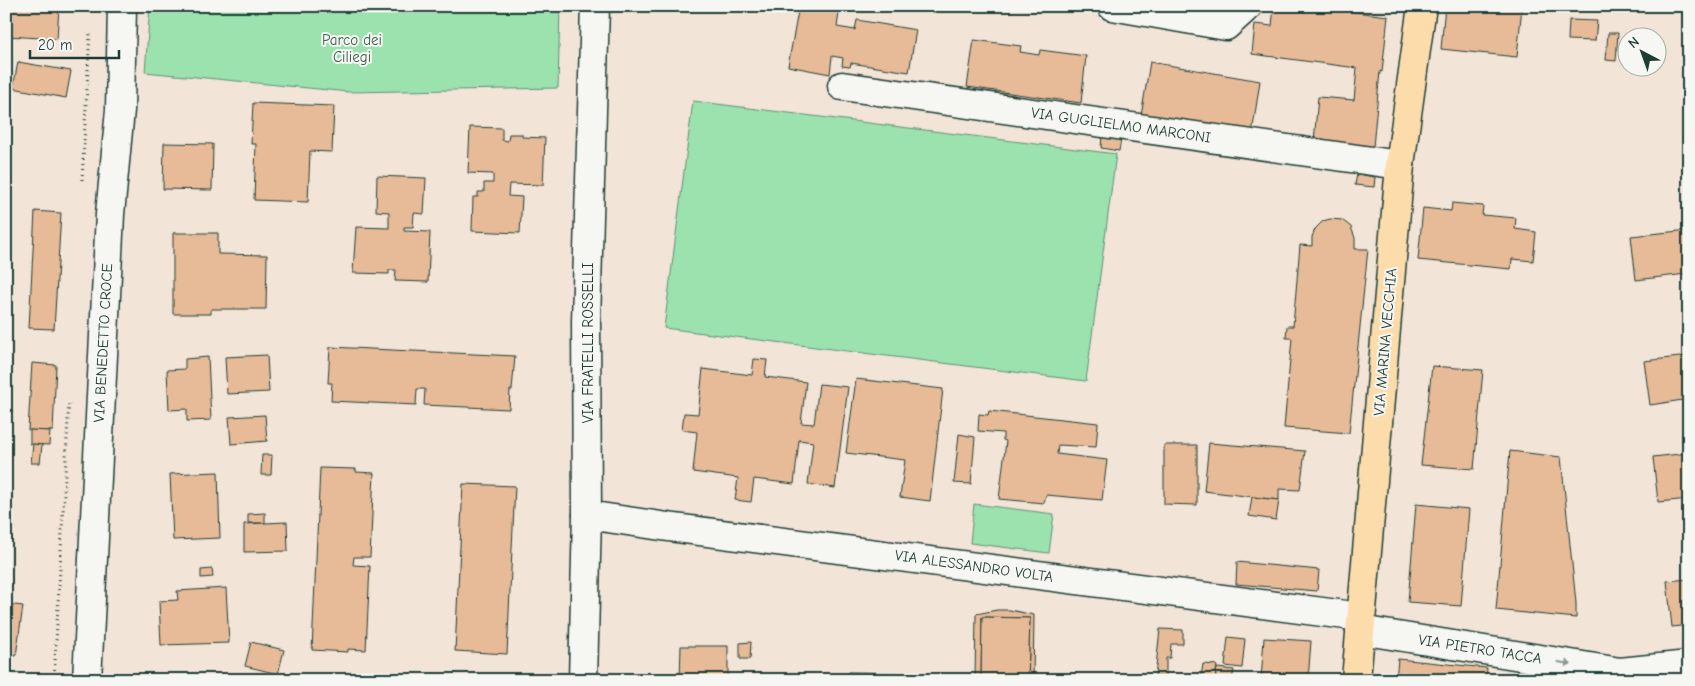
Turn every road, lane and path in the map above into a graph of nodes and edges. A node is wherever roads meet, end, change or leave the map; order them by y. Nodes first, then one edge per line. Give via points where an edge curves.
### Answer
1 (122, 6) edge
2 (595, 6) edge
3 (1112, 6) edge
4 (1248, 6) edge
5 (1422, 6) edge
6 (842, 86) dead end
7 (1400, 165) junction
8 (588, 515) junction
9 (1360, 623) junction
10 (1689, 665) edge
11 (87, 680) edge
12 (583, 680) edge
13 (1356, 680) edge

1 - 11 street, VIA BENEDETTO CROCE via 120,110 110,214
2 - 8 street, VIA FRATELLI ROSSELLI via 586,322
3 - 4 street via 1226,26
5 - 7 main road, VIA MARINA VECCHIA
6 - 7 street, VIA GUGLIELMO MARCONI
7 - 9 main road, VIA MARINA VECCHIA
8 - 9 street, VIA ALESSANDRO VOLTA
8 - 12 street, VIA FRATELLI ROSSELLI
9 -> 10 street, VIA PIETRO TACCA via 1620,672
9 - 13 main road, VIA MARINA VECCHIA

